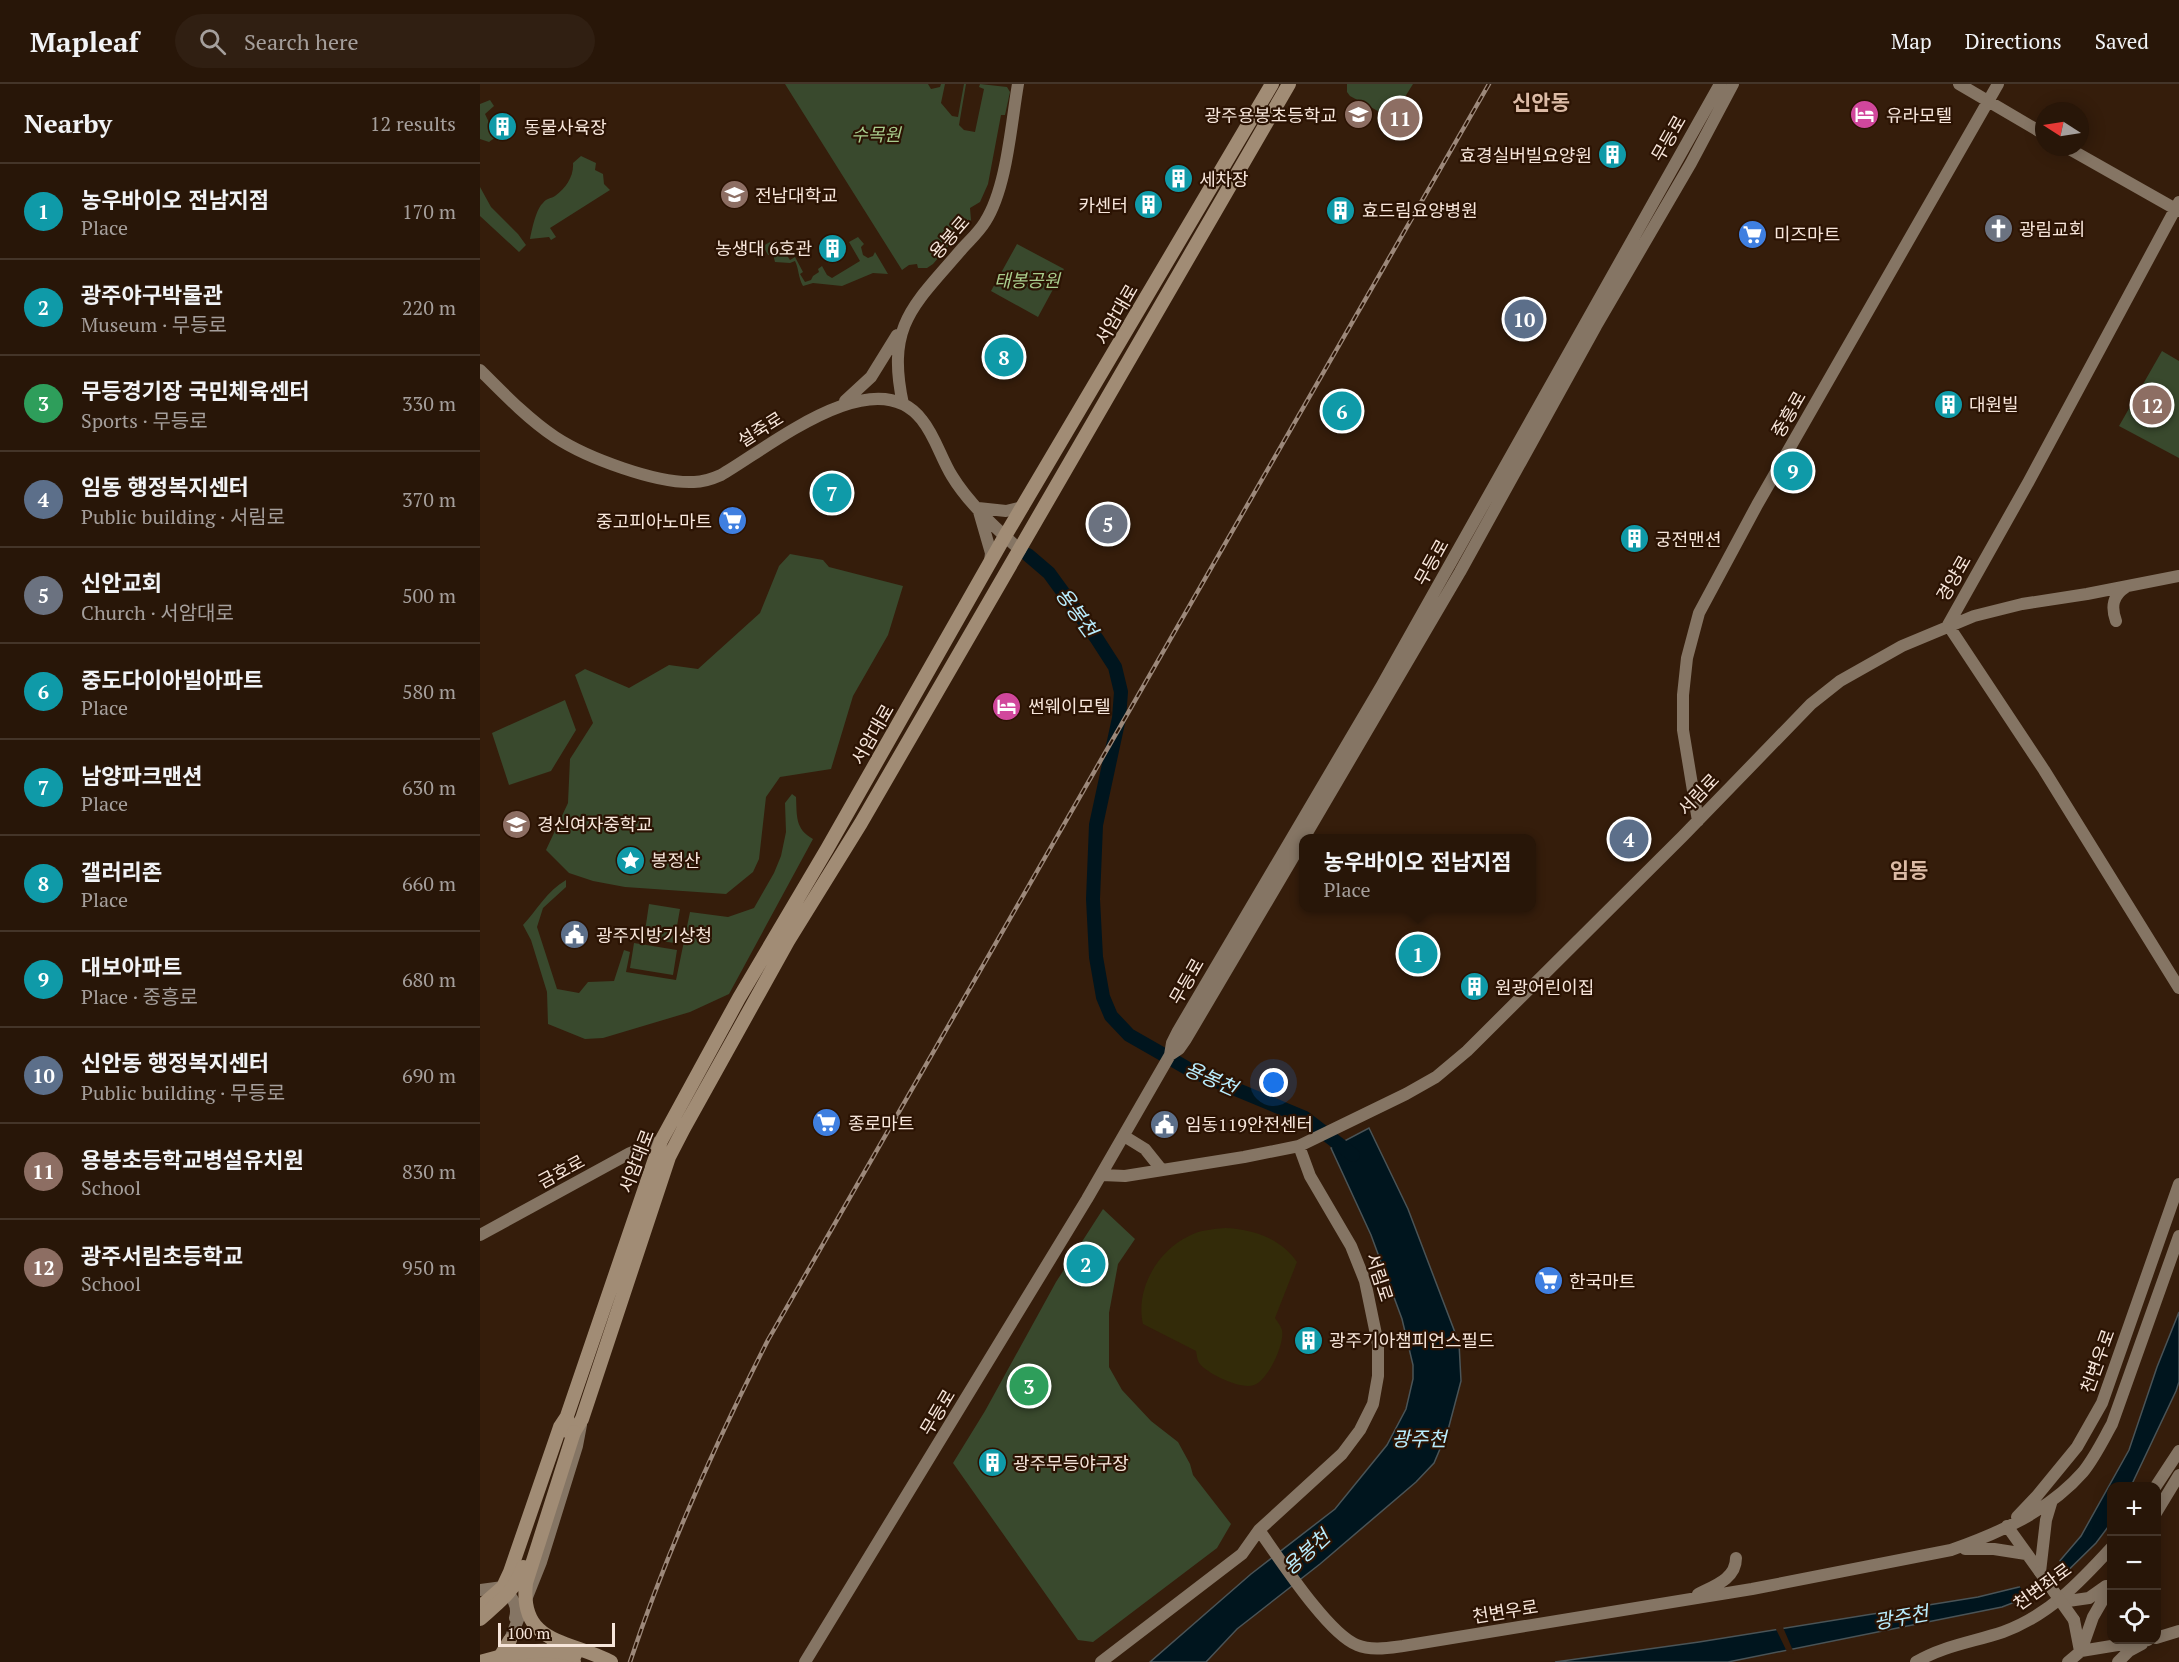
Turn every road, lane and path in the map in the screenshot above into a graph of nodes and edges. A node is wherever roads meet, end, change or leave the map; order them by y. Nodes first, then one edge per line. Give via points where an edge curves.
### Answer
1 (1018, 84) edge
2 (1272, 84) edge
3 (1289, 84) edge
4 (1720, 84) edge
5 (1733, 84) edge
6 (1959, 84) edge
7 (1998, 84) edge
8 (1988, 101) junction
9 (2035, 129) edge
10 (2082, 156) edge
11 (2178, 209) edge
12 (907, 316) junction
13 (480, 370) edge
14 (903, 404) junction
15 (835, 410) junction
16 (1023, 507) junction
17 (978, 508) junction
18 (1009, 530) junction
19 (1023, 544) junction
20 (993, 558) junction
21 (2179, 576) edge
22 (2126, 586) junction
23 (2116, 621) dead end
24 (1948, 625) junction
25 (1698, 821) junction
26 (1307, 834) edge
27 (1299, 847) edge
28 (2179, 988) edge
29 (1181, 1037) junction
30 (1124, 1136) junction
31 (661, 1142) junction
32 (1301, 1145) junction
33 (1161, 1169) junction
34 (1102, 1175) junction
35 (2179, 1184) edge
36 (480, 1235) edge
37 (2179, 1236) edge
38 (582, 1419) junction
39 (570, 1426) junction
40 (2179, 1451) edge
41 (2179, 1475) edge
42 (2159, 1482) edge
43 (2052, 1500) junction
44 (2161, 1506) edge
45 (2007, 1526) junction
46 (1259, 1530) junction
47 (1951, 1550) junction
48 (2107, 1552) edge
49 (2026, 1554) junction
50 (1736, 1558) dead end
51 (2040, 1572) junction
52 (502, 1587) junction
53 (2107, 1587) edge
54 (480, 1590) edge
55 (2108, 1590) edge
56 (1688, 1599) junction
57 (2061, 1602) junction
58 (480, 1607) edge
59 (480, 1618) edge
60 (2179, 1631) edge
61 (2161, 1637) edge
62 (510, 1640) junction
63 (2132, 1644) edge
64 (2141, 1644) edge
65 (2079, 1656) edge
66 (480, 1662) edge
67 (499, 1662) edge
68 (508, 1662) edge
69 (574, 1662) edge
70 (610, 1662) edge
71 (806, 1662) edge
72 (1101, 1662) edge
73 (1916, 1662) edge
74 (2068, 1662) edge
75 (2088, 1662) edge
76 (2118, 1662) edge

1 - 12 street, 용봉로 via 1001,180 985,222
2 - 16 main road, 서암대로
3 - 19 main road, 서암대로
4 - 29 street, 무등로
5 - 26 street, 무등로 via 1460,572
6 - 8 street
7 - 8 street, 중흥로
8 - 9 street
8 - 25 street, 중흥로 via 1757,505 1700,613 1687,658 1683,695 1683,730
10 - 11 street
11 - 24 street, 경양로
12 - 14 street, 용봉로 via 897,352
12 - 15 street via 871,377
13 - 15 street, 설죽로 via 543,429 571,447 642,474 673,481 710,480 796,427
14 - 15 street, 설죽로 via 866,399
14 - 17 street via 923,421 952,477
16 - 17 street via 1006,511
16 - 18 main road, 서암대로
17 - 18 street
17 - 20 street
18 - 19 street
18 - 20 main road, 서암대로
19 - 38 main road, 서암대로 via 789,940 669,1157
20 - 31 main road, 서암대로 via 739,998
21 - 22 street, 서림로
22 - 23 street via 2113,603
22 - 24 street, 서림로 via 2022,604
24 - 25 street, 서림로 via 1883,656 1817,699
24 - 28 street, 경양로 via 2044,770
25 - 32 street, 서림로 via 1451,1065 1406,1094
27 - 29 street, 무등로
29 - 30 street, 무등로 via 1179,1049 1170,1055
30 - 33 street via 1145,1149
30 - 34 street, 무등로
31 - 36 street, 금호로 via 630,1154
31 - 39 main road, 서암대로
32 - 33 street, 서림로
32 - 46 street, 서림로 via 1310,1176 1351,1246 1365,1281 1378,1344 1378,1376 1373,1404 1352,1443
33 - 34 street, 서림로 via 1125,1176
34 - 71 street, 무등로
35 - 45 street, 천변우로 via 2097,1412 2077,1448
37 - 43 street, 천변우로 via 2112,1424 2084,1470
38 - 39 main road, 서암대로
38 - 62 street, 서암대로 via 578,1446 541,1562
39 - 52 main road via 560,1427
39 - 59 main road, bridge via 519,1579 511,1592
39 - 70 main road, bridge via 526,1583 525,1608 548,1638
40 - 42 street
41 - 44 street
43 - 45 street, 천변우로
43 - 51 street
45 - 47 street, 천변우로
45 - 49 street
46 - 56 street, 천변우로 via 1325,1619 1360,1647 1403,1646
46 - 72 street via 1242,1554
47 - 49 street via 1974,1548
47 - 56 street, 천변우로
48 - 73 street, 천변좌로 via 2080,1582 2042,1613 2003,1632
49 - 51 street
50 - 56 street via 1735,1569 1728,1577
51 - 57 street, bridge
52 - 54 street
52 - 58 main road
52 - 62 street via 513,1598 517,1613
53 - 57 street via 2089,1598
55 - 65 street
57 - 65 street, bridge via 2074,1620
60 - 61 street
62 - 67 main road
63 - 65 street
64 - 76 street
65 - 74 street
65 - 75 street
66 - 70 main road, bridge via 514,1653 549,1651
68 - 69 main road via 543,1658

